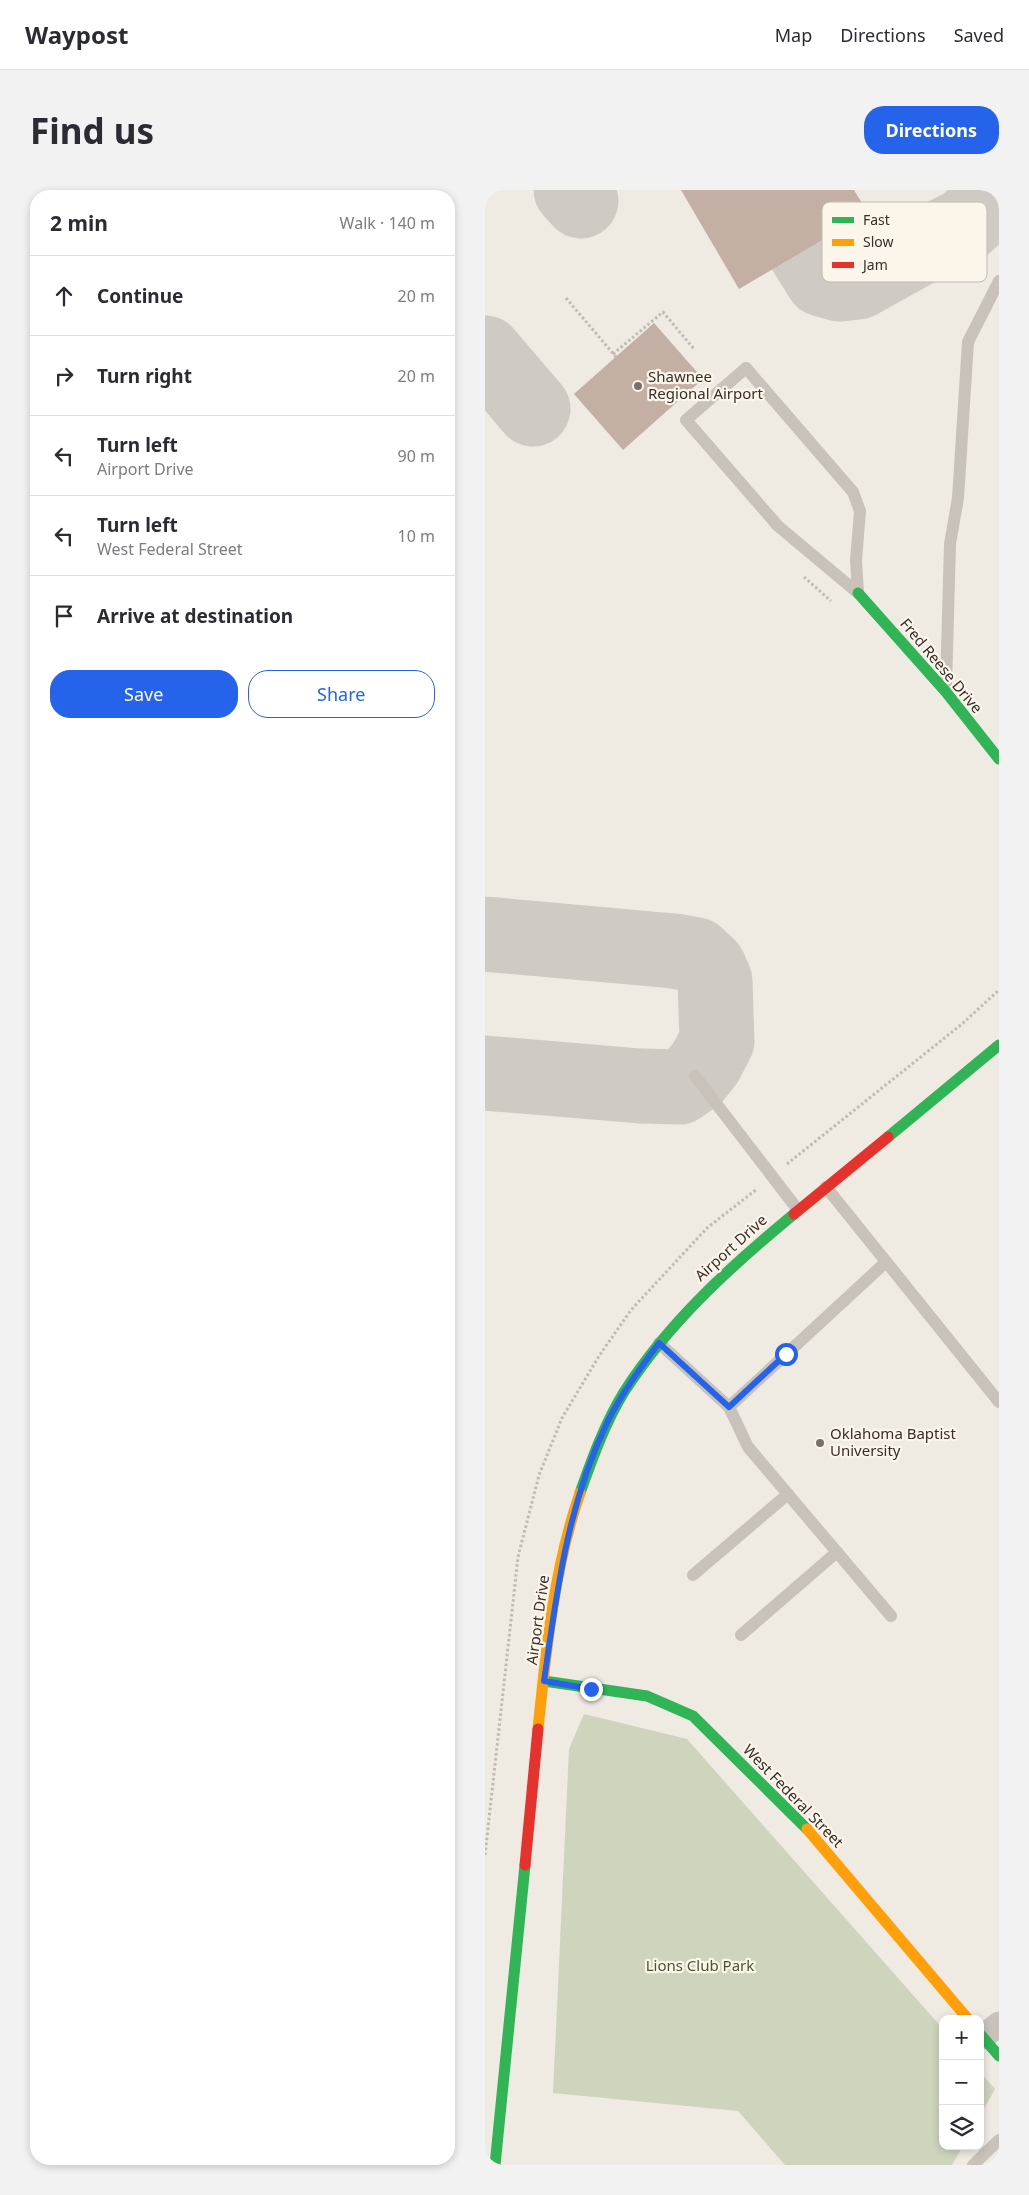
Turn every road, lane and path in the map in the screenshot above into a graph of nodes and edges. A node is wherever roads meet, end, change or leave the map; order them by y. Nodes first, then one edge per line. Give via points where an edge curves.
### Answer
1 (999, 281) edge
2 (567, 298) dead end
3 (694, 349) dead end
4 (858, 593) junction
5 (946, 692) junction
6 (999, 759) edge
7 (999, 990) edge
8 (999, 1045) edge
9 (695, 1076) dead end
10 (795, 1158) dead end
11 (826, 1187) junction
12 (798, 1210) junction
13 (887, 1262) junction
14 (659, 1343) junction
15 (999, 1402) edge
16 (729, 1407) junction
17 (788, 1494) junction
18 (837, 1552) junction
19 (693, 1575) dead end
20 (891, 1616) dead end
21 (741, 1635) dead end
22 (544, 1681) junction
23 (972, 2015) edge
24 (984, 2030) edge
25 (999, 2056) edge
26 (999, 2140) edge
27 (495, 2165) edge
28 (973, 2165) edge

1 - 5 lane via 967,342 958,498 949,544
2 - 3 path via 615,356 663,312
4 - 4 lane via 856,560 860,511 853,492 746,368 686,420 778,526
4 - 5 street, Fred Reese Drive
5 - 6 street, Fred Reese Drive
7 - 10 path via 962,1024
8 - 11 street, Airport Drive
9 - 12 lane
11 - 12 street, Airport Drive
11 - 13 lane
12 - 14 street, Airport Drive via 707,1289
13 - 15 lane
13 - 16 lane
14 - 16 lane
14 - 22 street, Airport Drive via 607,1423 581,1488 561,1562
16 - 17 lane via 748,1447
17 - 18 lane
17 - 19 lane
18 - 20 lane
18 - 21 lane
22 - 23 street, West Federal Street via 647,1696 693,1716 815,1837
22 - 27 street, Airport Drive
24 - 25 street, West Federal Street
26 - 28 lane

